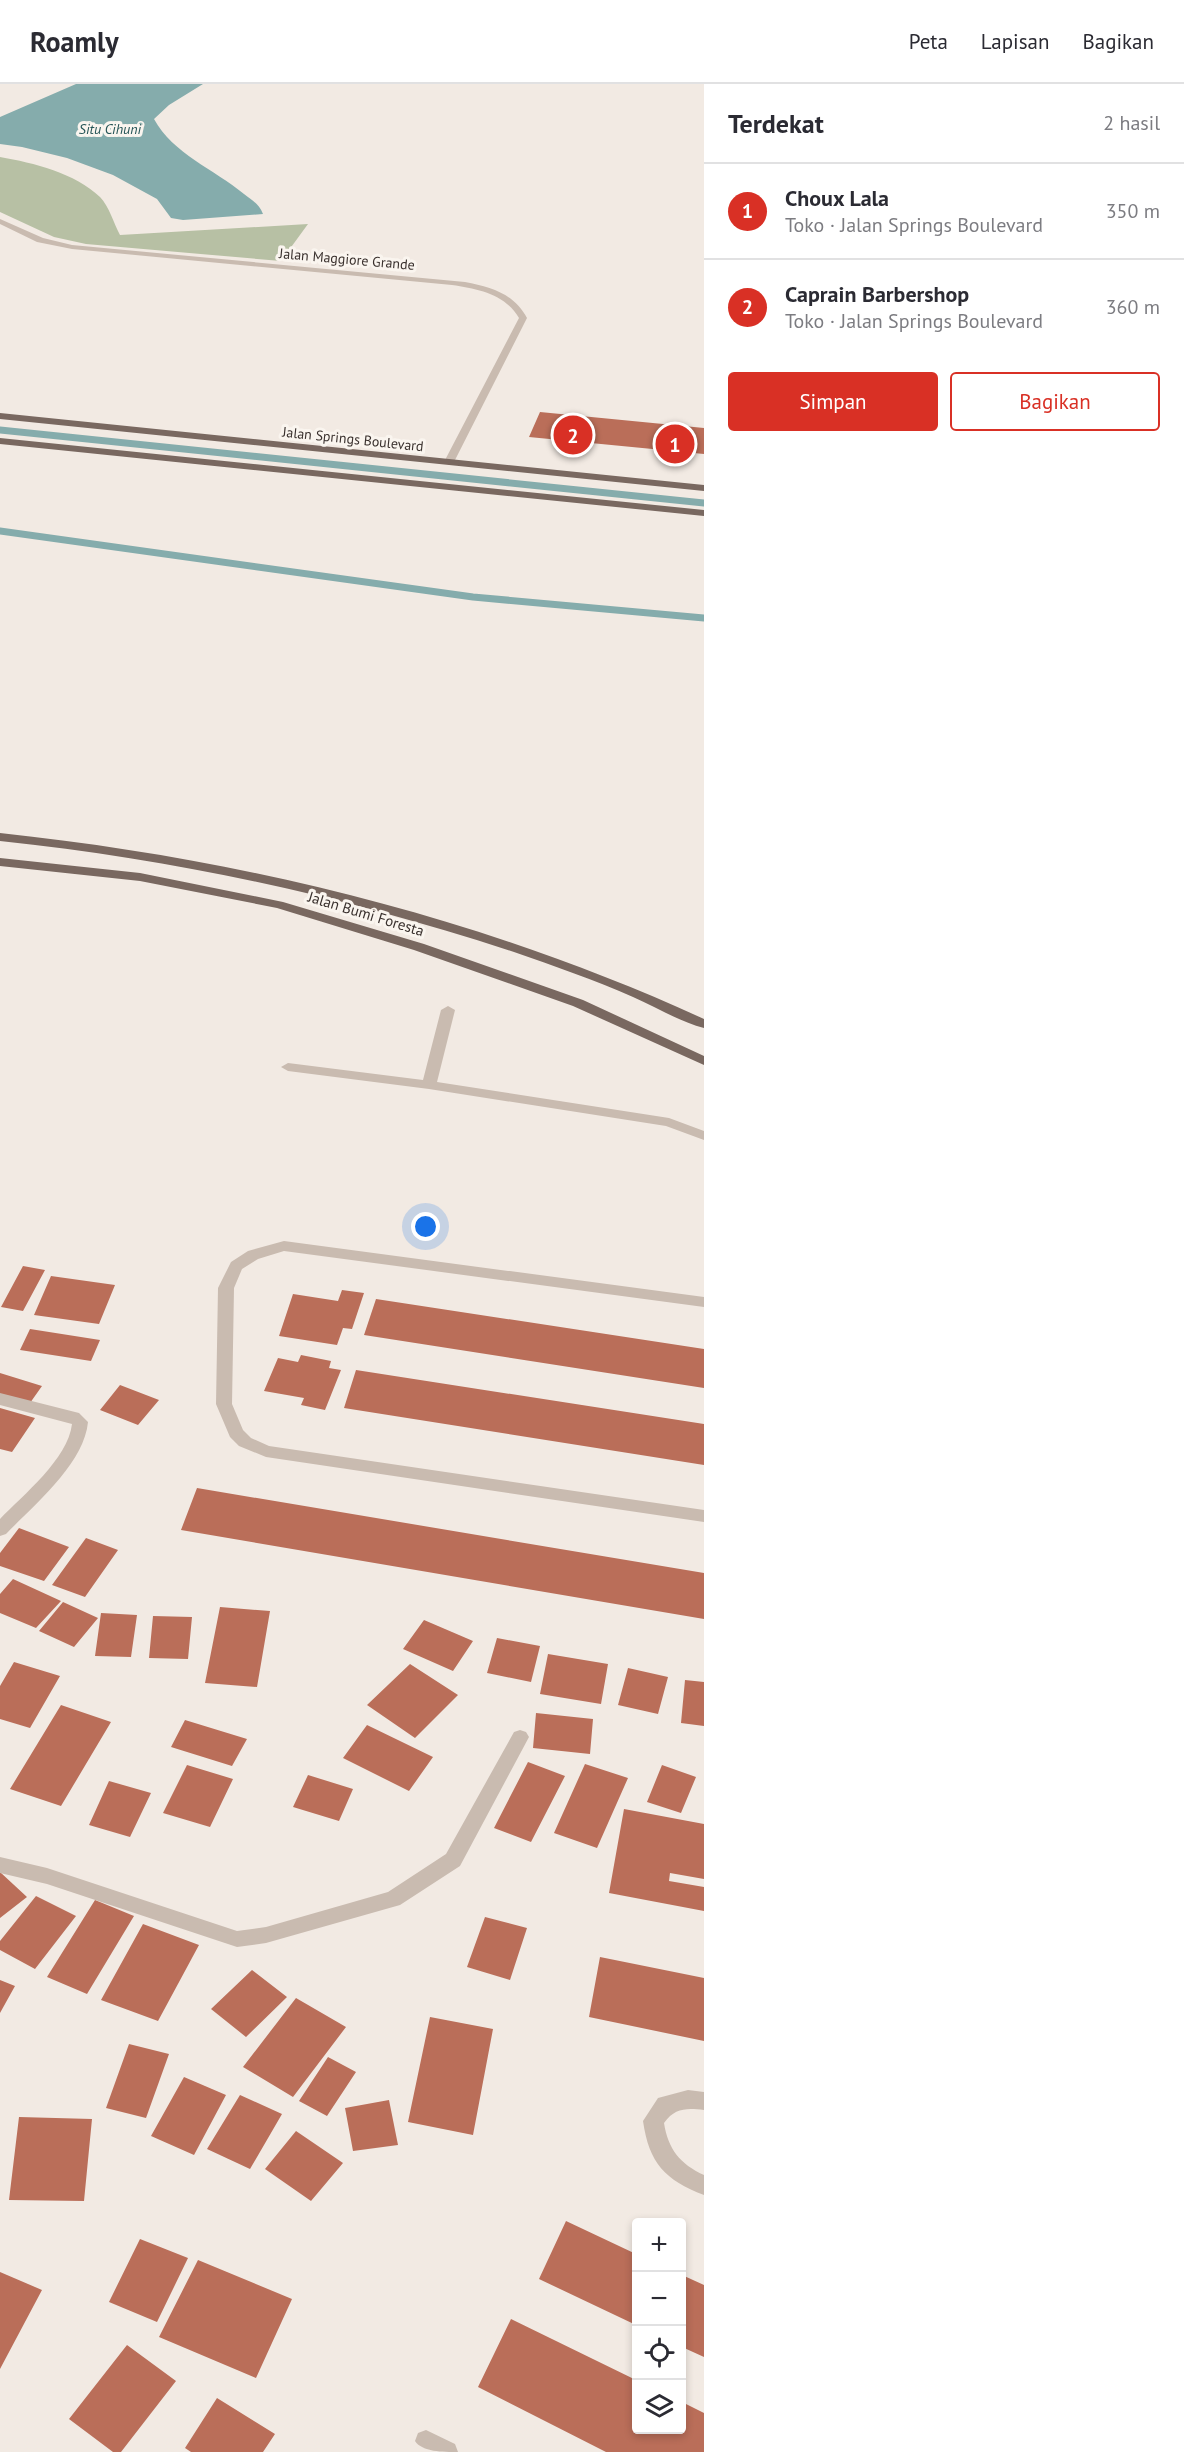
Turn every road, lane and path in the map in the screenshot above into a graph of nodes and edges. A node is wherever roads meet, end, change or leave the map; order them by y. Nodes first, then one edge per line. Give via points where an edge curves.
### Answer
1 (0, 221) edge
2 (0, 416) edge
3 (0, 441) edge
4 (449, 462) junction
5 (704, 488) edge
6 (704, 513) edge
7 (0, 837) edge
8 (0, 862) edge
9 (448, 1010) dead end
10 (704, 1024) edge
11 (704, 1061) edge
12 (288, 1067) dead end
13 (429, 1085) junction
14 (704, 1136) edge
15 (704, 1302) edge
16 (0, 1399) edge
17 (704, 1516) edge
18 (0, 1530) edge
19 (520, 1737) dead end
20 (0, 1865) edge
21 (704, 2100) edge
22 (704, 2185) edge
23 (426, 2441) dead end
24 (447, 2452) edge

1 - 4 street, Jalan Maggiore Grande via 39,240 72,247 464,284 494,292 514,303 523,318
2 - 4 main road, Jalan Springs Boulevard
3 - 6 main road
4 - 5 main road, Jalan Springs Boulevard
7 - 10 main road, Jalan Bumi Foresta via 137,853 289,882 419,918 594,977
8 - 11 main road, Jalan Bumi Foresta via 140,877 279,905 419,947 578,1003
9 - 13 street
12 - 13 street
13 - 14 street via 669,1122
15 - 17 street via 284,1246 253,1255 236,1266 226,1288 224,1404 236,1433 245,1442 266,1451
16 - 18 street via 74,1417 81,1428 73,1451
19 - 20 street via 453,1860 393,1899 266,1935 237,1939 47,1876
21 - 22 street via 664,2105 653,2121 655,2144 668,2164
23 - 24 street

